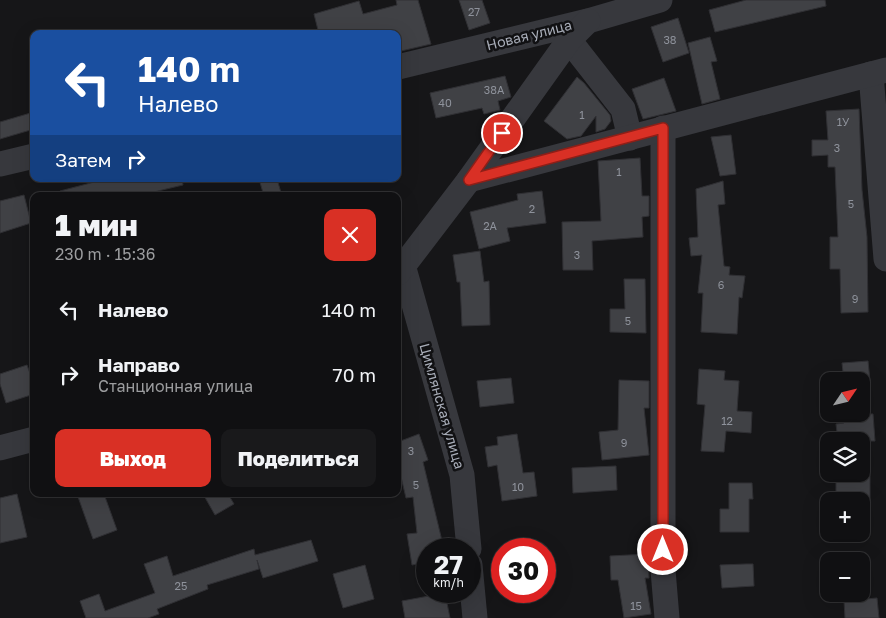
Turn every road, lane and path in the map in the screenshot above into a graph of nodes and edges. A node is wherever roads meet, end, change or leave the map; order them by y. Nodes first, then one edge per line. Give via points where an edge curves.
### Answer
1 (660, 0) edge
2 (588, 21) junction
3 (569, 40) junction
4 (401, 66) edge
5 (879, 72) edge
6 (663, 128) junction
7 (630, 138) junction
8 (30, 157) edge
9 (0, 164) edge
10 (469, 180) junction
11 (886, 259) edge
12 (401, 268) edge
13 (401, 272) edge
14 (30, 440) edge
15 (0, 448) edge
16 (468, 538) edge
17 (474, 603) edge
18 (475, 618) edge
19 (667, 618) edge

1 - 2 street, Новая улица
2 - 3 street
2 - 4 street, Новая улица
3 - 7 street via 623,109
3 - 10 street
5 - 6 street
5 - 11 street
6 - 7 street
6 - 19 street via 663,570
7 - 10 street
8 - 9 street
10 - 12 street
13 - 16 street, Цимлянская улица via 462,475
14 - 15 street
17 - 18 street

